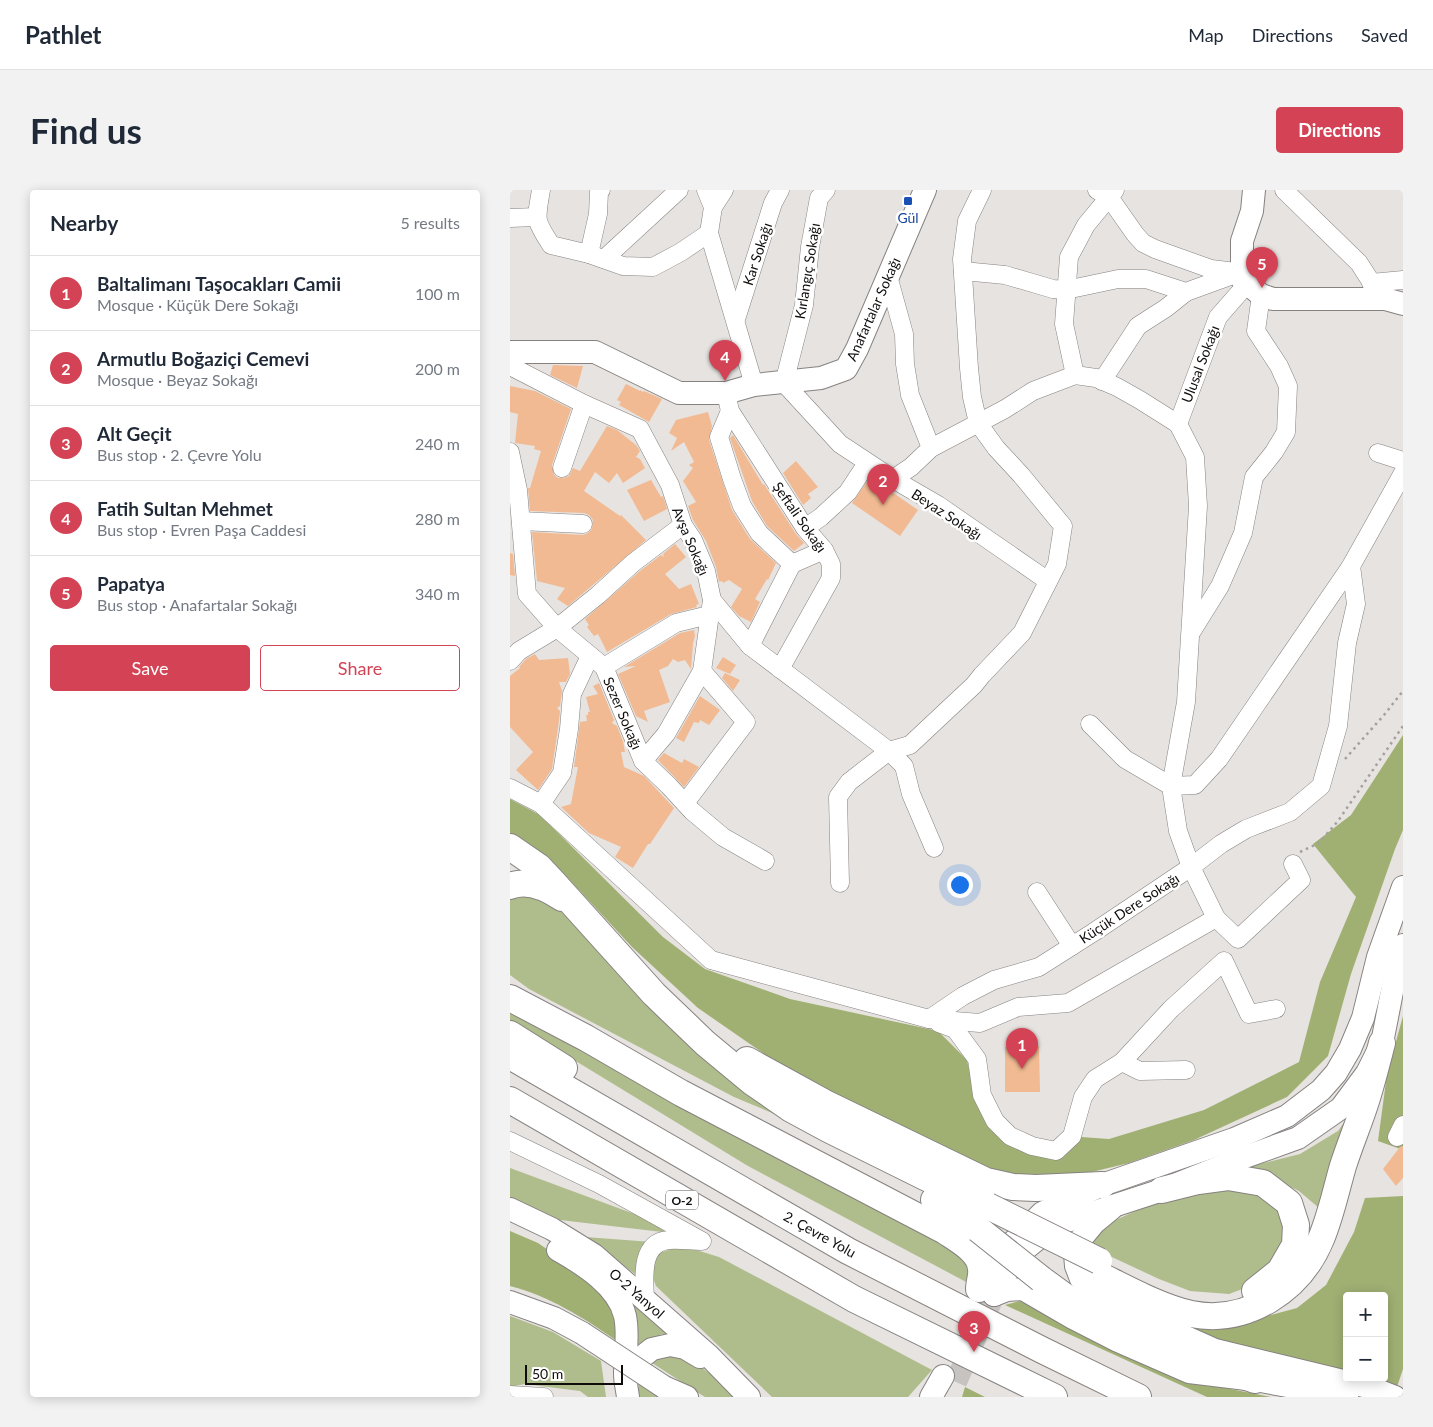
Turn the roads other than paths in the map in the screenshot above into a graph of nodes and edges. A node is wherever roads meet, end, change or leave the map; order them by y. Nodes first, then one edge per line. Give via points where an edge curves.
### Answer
1 (541, 190) edge
2 (601, 190) edge
3 (679, 190) edge
4 (706, 190) edge
5 (724, 190) edge
6 (780, 190) edge
7 (826, 190) edge
8 (925, 190) edge
9 (982, 190) edge
10 (1254, 190) edge
11 (1284, 190) edge
12 (1107, 192) edge
13 (713, 207) junction
14 (536, 217) junction
15 (510, 218) edge
16 (709, 233) junction
17 (597, 257) junction
18 (963, 271) junction
19 (888, 276) junction
20 (1403, 280) edge
21 (1250, 284) junction
22 (1066, 290) junction
23 (1186, 292) junction
24 (1385, 295) edge
25 (736, 319) junction
26 (510, 352) edge
27 (510, 366) edge
28 (1075, 375) junction
29 (1102, 381) junction
30 (784, 383) junction
31 (754, 385) junction
32 (728, 402) junction
33 (584, 404) junction
34 (978, 423) junction
35 (1178, 424) junction
36 (931, 448) junction
37 (510, 452) edge
38 (1378, 453) dead end
39 (1403, 461) edge
40 (867, 463) junction
41 (562, 468) dead end
42 (1403, 473) edge
43 (893, 480) junction
44 (521, 521) junction
45 (583, 524) dead end
46 (683, 525) junction
47 (805, 528) junction
48 (824, 550) junction
49 (792, 564) junction
50 (1351, 566) junction
51 (1048, 581) junction
52 (510, 587) edge
53 (527, 594) junction
54 (710, 607) junction
55 (557, 628) junction
56 (1190, 634) junction
57 (750, 646) junction
58 (590, 656) junction
59 (510, 661) edge
60 (604, 667) junction
61 (780, 669) junction
62 (702, 671) junction
63 (1090, 724) dead end
64 (889, 752) junction
65 (643, 761) junction
66 (1171, 786) junction
67 (510, 788) edge
68 (685, 803) junction
69 (541, 804) junction
70 (510, 847) edge
71 (934, 848) dead end
72 (765, 861) dead end
73 (1293, 864) road end
74 (1191, 867) junction
75 (840, 883) dead end
76 (510, 886) edge
77 (1403, 887) edge
78 (1037, 892) dead end
79 (574, 904) junction
80 (1216, 918) junction
81 (1403, 945) edge
82 (1072, 946) junction
83 (510, 987) edge
84 (510, 998) edge
85 (1276, 1009) dead end
86 (675, 1014) junction
87 (929, 1019) junction
88 (510, 1034) edge
89 (586, 1038) junction
90 (1382, 1043) junction
91 (510, 1056) edge
92 (618, 1057) junction
93 (1122, 1062) junction
94 (1186, 1070) dead end
95 (510, 1100) edge
96 (510, 1120) edge
97 (510, 1141) edge
98 (1162, 1190) junction
99 (1109, 1194) junction
100 (510, 1209) edge
101 (983, 1218) junction
102 (510, 1226) edge
103 (848, 1250) junction
104 (1096, 1266) junction
105 (986, 1292) junction
106 (645, 1299) junction
107 (854, 1299) junction
108 (510, 1302) edge
109 (724, 1371) junction
110 (1255, 1380) junction
111 (950, 1385) tunnel mouth
112 (627, 1389) edge
113 (671, 1392) edge
114 (510, 1395) edge
115 (544, 1397) edge
116 (687, 1397) edge
117 (749, 1397) edge
118 (932, 1397) edge
119 (1054, 1397) edge
120 (1138, 1397) edge
121 (1350, 1397) edge
122 (1395, 1397) edge

1 - 14 street
2 - 17 street
3 - 17 street
4 - 13 street
5 - 13 street
6 - 25 street, Kar Sokağı
7 - 30 street, Kırlangıç Sokağı via 819,198 804,305
8 - 19 main road, Anafartalar Sokağı
9 - 18 street via 964,233
10 - 21 main road via 1252,211 1242,241
11 - 24 street via 1359,263
12 - 21 street via 1143,242
12 - 22 street via 1069,257
13 - 16 street
14 - 15 street
14 - 17 street via 551,245
16 - 17 street via 653,267 623,266
16 - 25 street
18 - 22 street via 1005,275
18 - 34 street via 971,387
19 - 30 main road, Anafartalar Sokağı via 846,370 821,378
19 - 36 street via 904,334 910,395
20 - 24 street
21 - 23 street
21 - 24 main road via 1273,299
21 - 35 street, Ulusal Sokağı via 1218,317
21 - 56 street via 1256,331 1288,386 1286,432 1254,477 1243,532 1220,586
22 - 23 street via 1118,279 1146,279
22 - 28 street via 1064,324
23 - 29 street via 1138,326
25 - 31 street
26 - 32 main road via 595,352 679,393
27 - 33 street, Avşa Sokağı
28 - 29 street
28 - 34 street via 1033,392
29 - 35 street
30 - 31 main road
30 - 40 street, Beyaz Sokağı via 840,444
31 - 32 main road
32 - 47 street, Şeftali Sokağı
32 - 49 street via 719,437 742,506 759,533
33 - 41 street
33 - 46 street, Avşa Sokağı via 640,429 670,485
34 - 36 street
34 - 51 street via 1063,526 1057,564
35 - 56 street, Küçük Dere Sokağı via 1195,457 1198,506
36 - 43 street
37 - 44 street
38 - 39 street
40 - 43 street, Beyaz Sokağı
40 - 47 street via 848,492
42 - 50 street
43 - 51 street, Beyaz Sokağı via 938,505
44 - 45 street
44 - 53 street
46 - 54 street, Avşa Sokağı via 706,572
46 - 55 street
47 - 48 street, Şeftali Sokağı
48 - 49 street
48 - 61 street, Şeftali Sokağı via 831,564 831,578
49 - 57 street
50 - 66 street via 1214,766 1195,785
50 - 74 street via 1356,604 1347,643 1338,726 1321,786 1290,812 1246,830
51 - 64 street via 1022,633 974,685 910,745
52 - 53 street
53 - 55 street, Sezer Sokağı
54 - 57 street, Avşa Sokağı
54 - 60 street
54 - 62 street
55 - 58 street, Sezer Sokağı
55 - 59 street
56 - 66 street, Küçük Dere Sokağı via 1186,702
57 - 61 street, Avşa Sokağı
58 - 60 street, Sezer Sokağı
58 - 69 street via 572,694 562,773
60 - 65 street, Sezer Sokağı
61 - 64 street, Avşa Sokağı
62 - 65 street via 666,734
62 - 68 street via 746,722
63 - 66 street via 1125,759
64 - 71 street, Avşa Sokağı via 904,766 911,794
64 - 75 street via 849,782 838,797
65 - 68 street, Sezer Sokağı
66 - 74 street, Küçük Dere Sokağı via 1178,831
67 - 69 street
68 - 72 street, Sezer Sokağı via 723,837
69 - 87 street via 711,960
70 - 79 highway via 538,867
73 - 80 street via 1301,880 1238,939
74 - 80 street
74 - 82 street, Küçük Dere Sokağı
76 - 79 highway via 517,883 535,885
77 - 99 main road via 1378,957 1363,1018 1350,1050 1321,1090 1287,1116
78 - 82 street, Küçük Dere Sokağı
79 - 86 highway
80 - 87 street via 1068,1004 1018,1007 980,1024
81 - 90 main road
82 - 87 street, Küçük Dere Sokağı via 1038,967 994,980
83 - 89 highway
84 - 89 highway
85 - 93 street via 1249,1014 1224,961 1171,1009
86 - 99 highway via 720,1044 825,1103 986,1181 1012,1187
86 - 101 highway via 705,1044 791,1109 929,1180
87 - 93 street via 955,1029 977,1059 982,1095 995,1121 1010,1136 1032,1146 1056,1151 1072,1136 1083,1097 1095,1079
88 - 103 highway
89 - 92 highway
90 - 98 main road via 1367,1073 1341,1108 1298,1138
90 - 104 highway via 1321,1239 1297,1279 1284,1290 1254,1308 1210,1316 1190,1314
91 - 103 highway, 2. Çevre Yolu
92 - 101 highway via 716,1097 934,1200
92 - 105 highway via 945,1231 968,1247 979,1260
93 - 94 street via 1140,1071
95 - 107 highway, O-2
96 - 107 highway
97 - 106 street via 599,1184 702,1241 668,1240 654,1246 646,1259
98 - 99 main road
98 - 104 highway via 1228,1177 1263,1183 1289,1203 1296,1225 1295,1245 1280,1271 1258,1290 1234,1300 1203,1301 1168,1293
99 - 105 main road via 1042,1213 998,1257
99 - 122 main road via 1094,1223 1080,1240 1075,1254 1081,1279 1091,1290 1215,1350 1372,1388
100 - 106 main road, O-2 Yanyol via 552,1229 594,1255
101 - 104 highway, bridge
101 - 110 highway, bridge via 1041,1279 1078,1306 1191,1357
102 - 112 main road via 575,1260 616,1296 624,1316
103 - 120 highway, 2. Çevre Yolu
105 - 110 main road via 1023,1289 1118,1341 1189,1372
106 - 109 main road, O-2 Yanyol
107 - 119 highway, O-2
108 - 113 main road, bridge via 554,1318 582,1333
109 - 112 main road via 685,1348 670,1345 652,1349 638,1360
109 - 117 main road, O-2 Yanyol
110 - 121 main road
111 - 118 main road
113 - 116 main road
114 - 115 street

